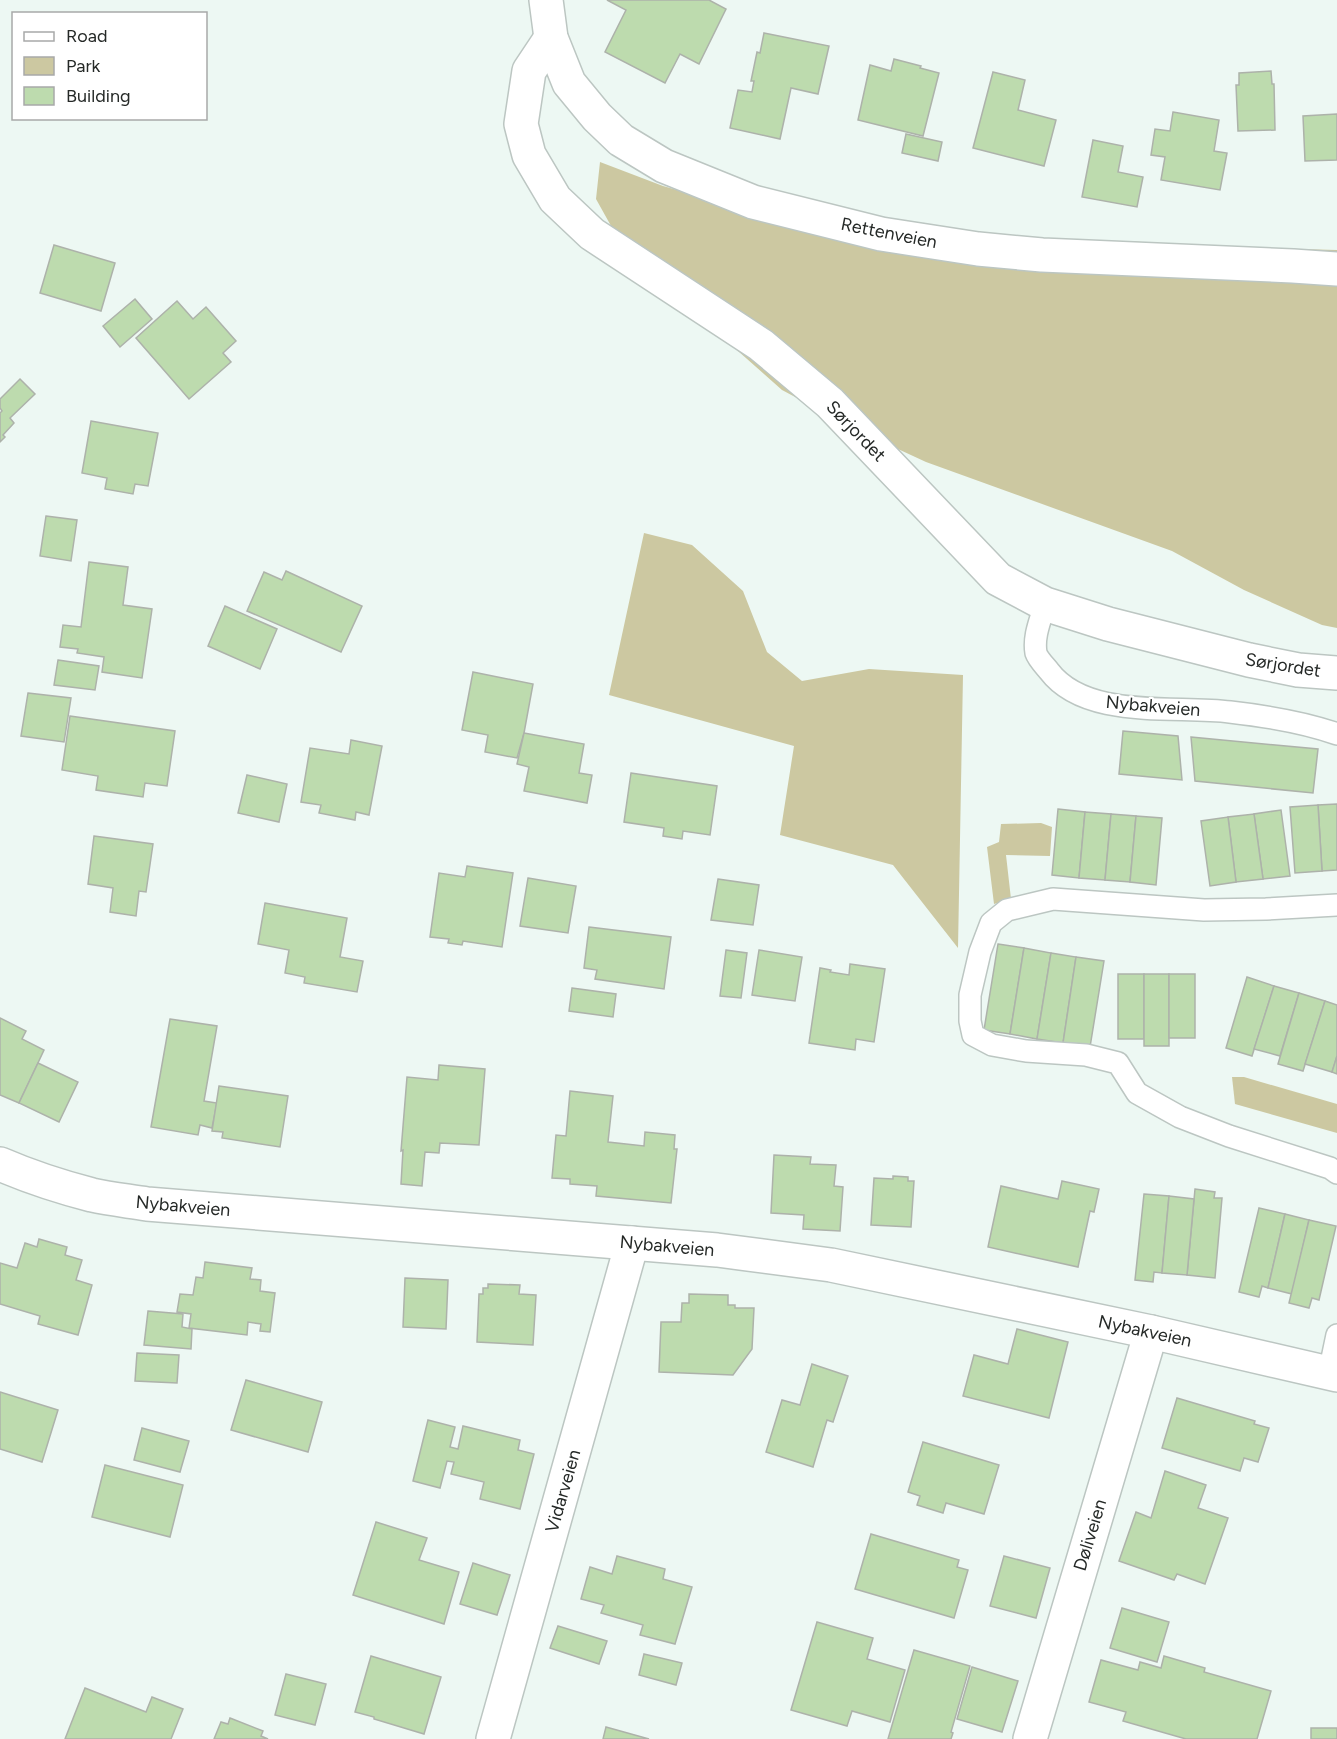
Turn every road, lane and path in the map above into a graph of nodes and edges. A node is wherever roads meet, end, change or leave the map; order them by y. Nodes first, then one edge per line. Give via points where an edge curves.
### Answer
1 (546, 0) edge
2 (551, 38) junction
3 (1337, 269) edge
4 (1045, 604) junction
5 (1337, 673) edge
6 (1337, 734) edge
7 (1337, 905) edge
8 (0, 1164) edge
9 (1337, 1173) edge
10 (632, 1243) junction
11 (1151, 1332) junction
12 (1337, 1335) edge
13 (1333, 1374) edge
14 (493, 1739) edge
15 (1030, 1739) edge

1 - 2 street, Rettenveien
2 - 3 street, Rettenveien via 569,83 621,140 664,166 753,202 881,234 978,249
2 - 4 street, Sørjordet via 530,71 521,124 529,155 555,199 592,234 761,345 830,403 998,579
4 - 5 street, Sørjordet via 1249,660
4 - 6 lane, Nybakveien via 1036,635 1036,655 1054,677 1079,696 1115,705 1229,712 1319,727
7 - 9 lane via 1204,910 1053,899 1007,910 991,923 980,952 970,995 970,1021 973,1035 992,1045 1086,1055 1118,1063 1137,1093 1180,1117
8 - 10 street, Nybakveien via 94,1195 147,1204
10 - 11 street, Nybakveien via 831,1265
10 - 14 street, Vidarveien
11 - 13 street, Nybakveien
11 - 15 street, Døliveien
12 - 13 lane, Nybakveien

